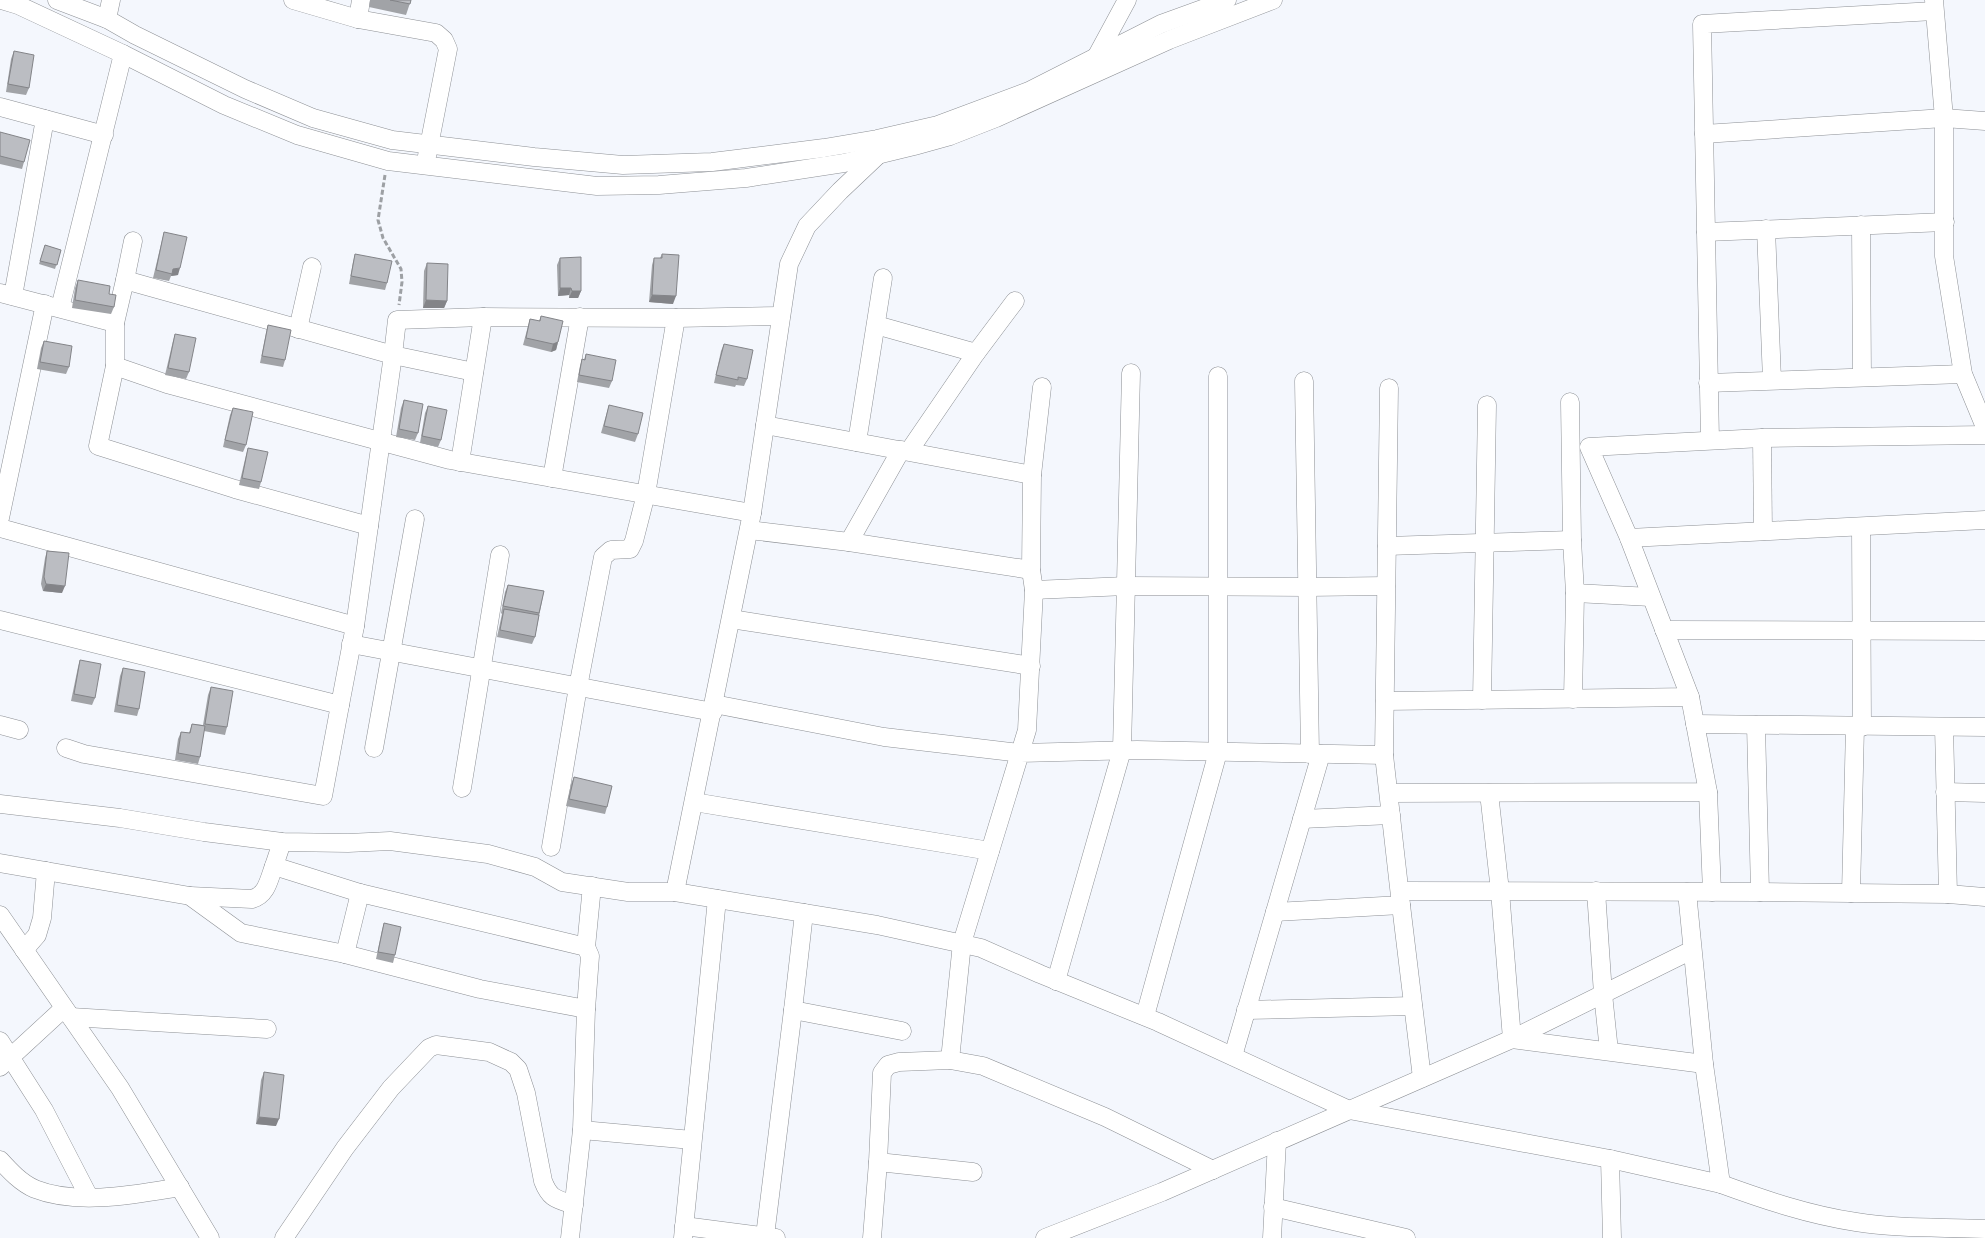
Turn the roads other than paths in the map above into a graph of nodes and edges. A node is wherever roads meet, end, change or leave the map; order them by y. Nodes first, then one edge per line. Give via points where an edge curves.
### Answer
1 (1, 0) edge
2 (57, 0) edge
3 (111, 0) edge
4 (293, 0) edge
5 (361, 0) edge
6 (1127, 0) edge
7 (1227, 0) edge
8 (1273, 0) edge
9 (1934, 6) edge
10 (107, 19) junction
11 (358, 19) junction
12 (123, 54) junction
13 (1096, 65) junction
14 (0, 107) edge
15 (1944, 118) junction
16 (45, 119) junction
17 (1985, 121) edge
18 (1704, 134) junction
19 (104, 136) junction
20 (429, 144) junction
21 (877, 148) junction
22 (426, 166) junction
23 (1945, 222) junction
24 (1861, 225) junction
25 (1766, 229) junction
26 (1706, 232) junction
27 (133, 240) dead end
28 (312, 267) dead end
29 (883, 278) dead end
30 (125, 280) junction
31 (6, 294) edge
32 (1015, 301) dead end
33 (53, 306) junction
34 (781, 316) junction
35 (483, 317) junction
36 (580, 318) junction
37 (676, 318) junction
38 (115, 322) junction
39 (876, 325) junction
40 (298, 328) junction
41 (976, 353) junction
42 (393, 356) junction
43 (115, 366) junction
44 (474, 372) junction
45 (1131, 373) dead end
46 (1963, 374) junction
47 (1218, 376) dead end
48 (1862, 377) junction
49 (1772, 380) junction
50 (1304, 381) dead end
51 (1708, 383) junction
52 (1042, 387) dead end
53 (1389, 388) dead end
54 (1570, 402) dead end
55 (1487, 405) dead end
56 (765, 425) junction
57 (1985, 427) edge
58 (1985, 435) edge
59 (1762, 438) junction
60 (1710, 440) junction
61 (381, 441) junction
62 (857, 442) junction
63 (1571, 447) junction
64 (1589, 447) junction
65 (905, 450) junction
66 (460, 462) junction
67 (1032, 475) junction
68 (552, 478) junction
69 (646, 494) junction
70 (752, 513) junction
71 (0, 518) edge
72 (415, 520) dead end
73 (1985, 520) edge
74 (369, 526) junction
75 (1861, 527) junction
76 (0, 528) edge
77 (749, 530) junction
78 (1763, 531) junction
79 (1629, 538) junction
80 (1572, 540) junction
81 (849, 542) junction
82 (1485, 543) junction
83 (1387, 546) junction
84 (500, 555) dead end
85 (1031, 570) junction
86 (1126, 586) junction
87 (1218, 586) junction
88 (1386, 586) junction
89 (1307, 587) junction
90 (1034, 590) junction
91 (1575, 593) junction
92 (1651, 598) junction
93 (731, 619) junction
94 (0, 620) edge
95 (355, 626) junction
96 (1664, 630) junction
97 (1860, 630) junction
98 (1985, 630) edge
99 (352, 644) junction
100 (391, 651) junction
101 (1032, 666) junction
102 (481, 668) junction
103 (578, 687) junction
104 (1690, 697) junction
105 (1573, 699) junction
106 (1482, 700) junction
107 (1385, 701) junction
108 (340, 705) junction
109 (713, 708) junction
110 (1695, 724) junction
111 (0, 725) edge
112 (1756, 725) junction
113 (1858, 727) junction
114 (1944, 727) junction
115 (1985, 727) edge
116 (19, 730) dead end
117 (66, 748) dead end
118 (374, 748) dead end
119 (1122, 750) junction
120 (1218, 752) junction
121 (1020, 753) junction
122 (1316, 754) junction
123 (1384, 755) junction
124 (462, 788) dead end
125 (1389, 792) junction
126 (1708, 792) junction
127 (1945, 792) junction
128 (1489, 793) junction
129 (1985, 793) edge
130 (694, 802) junction
131 (0, 804) edge
132 (1391, 815) junction
133 (1302, 819) junction
134 (282, 842) junction
135 (551, 847) dead end
136 (990, 851) junction
137 (0, 863) edge
138 (274, 866) junction
139 (46, 871) junction
140 (592, 886) junction
141 (1500, 891) junction
142 (1596, 891) junction
143 (675, 892) junction
144 (1686, 892) junction
145 (1712, 892) junction
146 (1760, 892) junction
147 (360, 893) junction
148 (1851, 893) junction
149 (1948, 894) junction
150 (190, 896) junction
151 (1985, 897) edge
152 (1400, 898) junction
153 (717, 899) junction
154 (1275, 912) junction
155 (804, 913) junction
156 (0, 915) edge
157 (962, 943) junction
158 (586, 947) junction
159 (24, 950) junction
160 (1692, 950) junction
161 (345, 954) junction
162 (1056, 981) junction
163 (1603, 994) junction
164 (1413, 1006) junction
165 (586, 1009) junction
166 (793, 1010) junction
167 (1246, 1010) junction
168 (68, 1013) junction
169 (1144, 1016) junction
170 (267, 1029) dead end
171 (902, 1031) dead end
172 (1512, 1039) junction
173 (0, 1042) edge
174 (1609, 1051) junction
175 (1233, 1056) junction
176 (950, 1060) junction
177 (5, 1062) edge
178 (1704, 1064) junction
179 (1422, 1078) junction
180 (1349, 1110) junction
181 (582, 1130) junction
182 (692, 1140) junction
183 (1277, 1141) junction
184 (1610, 1159) junction
185 (0, 1160) edge
186 (878, 1162) junction
187 (1212, 1170) junction
188 (973, 1172) dead end
189 (1720, 1184) junction
190 (180, 1187) junction
191 (89, 1197) junction
192 (574, 1205) junction
193 (1273, 1207) junction
194 (1985, 1229) edge
195 (684, 1232) edge
196 (1921, 1233) edge
197 (1369, 1234) edge
198 (771, 1237) edge
199 (210, 1238) edge
200 (284, 1238) edge
201 (570, 1238) edge
202 (872, 1238) edge
203 (1046, 1238) edge
204 (1272, 1238) edge
205 (1406, 1238) edge
206 (1612, 1238) edge

1 - 12 street
2 - 10 street
3 - 10 street
4 - 11 street
5 - 11 street
6 - 13 street
7 - 13 street via 1161,24
8 - 13 street
9 - 15 street
9 - 18 street via 1702,24
10 - 20 street via 245,89 313,118 392,140
11 - 20 street via 436,33 444,40 448,49
12 - 19 street
12 - 22 street via 224,105 297,135 388,161
13 - 21 street via 996,118 950,136
14 - 16 street
15 - 17 street
15 - 18 street
15 - 23 street
16 - 19 street
16 - 31 street
18 - 26 street
19 - 33 street
20 - 21 street via 623,165 712,162 824,148
20 - 22 street
21 - 22 street via 844,163 746,178 659,185 597,186
21 - 34 street via 807,226 789,264
23 - 24 street
23 - 46 street via 1944,256
24 - 25 street
24 - 48 street
25 - 26 street
25 - 49 street
26 - 51 street
27 - 30 street
28 - 40 street
29 - 39 street
30 - 38 street
30 - 40 street
31 - 33 street
32 - 41 street
33 - 38 street
33 - 71 street
34 - 37 street
34 - 56 street
35 - 36 street
35 - 42 street via 397,320
35 - 44 street
36 - 37 street
36 - 68 street
37 - 69 street
38 - 43 street
39 - 41 street
39 - 62 street
40 - 42 street
41 - 65 street
42 - 44 street
42 - 61 street
43 - 61 street via 167,384
43 - 74 street via 98,446
44 - 66 street
45 - 86 street
46 - 48 street
46 - 57 street
47 - 87 street
48 - 49 street
49 - 51 street
50 - 89 street
51 - 60 street
52 - 67 street
53 - 83 street
54 - 63 street
55 - 82 street
56 - 62 street
56 - 70 street
58 - 59 street
59 - 60 street
59 - 78 street
60 - 64 street
61 - 66 street
61 - 74 street
62 - 65 street
63 - 64 street
63 - 80 street
64 - 79 street
65 - 67 street
65 - 81 street
66 - 68 street
67 - 85 street
68 - 69 street
69 - 70 street
69 - 103 street via 630,549 611,550 603,557
70 - 77 street
72 - 100 street
73 - 75 street
74 - 95 street
75 - 78 street
75 - 97 street
76 - 95 street
77 - 81 street
77 - 93 street
78 - 79 street
79 - 92 street
80 - 82 street
80 - 91 street
81 - 85 street
82 - 83 street
82 - 106 street
83 - 88 street
84 - 102 street
85 - 90 street
86 - 87 street
86 - 90 street
86 - 119 street
87 - 89 street
87 - 120 street
88 - 89 street
88 - 107 street
89 - 122 street
90 - 101 street
91 - 92 street
91 - 105 street
92 - 96 street
93 - 101 street
93 - 109 street
94 - 108 street
95 - 99 street
96 - 97 street
96 - 104 street
97 - 98 street
97 - 113 street
99 - 100 street
99 - 108 street
100 - 102 street
100 - 118 street
101 - 121 street via 1027,730
102 - 103 street
102 - 124 street
103 - 109 street
103 - 135 street
104 - 105 street
104 - 110 street
105 - 106 street
106 - 107 street
107 - 123 street
108 - 117 street via 323,796 84,754
109 - 121 street via 884,737
109 - 130 street
110 - 112 street
110 - 126 street
111 - 116 street
112 - 113 street
112 - 146 street
113 - 114 street
113 - 148 street
114 - 115 street
114 - 127 street
119 - 120 street
119 - 121 street
119 - 162 street
120 - 122 street
120 - 169 street
121 - 136 street
122 - 123 street
122 - 133 street
123 - 125 street
125 - 128 street
125 - 132 street
126 - 128 street
126 - 145 street
127 - 129 street
127 - 149 street
128 - 141 street
130 - 136 street
130 - 143 street
131 - 134 street
132 - 133 street
132 - 152 street
133 - 154 street
134 - 138 street
134 - 140 street via 390,841 488,854 534,867 562,882
136 - 157 street
137 - 139 street
138 - 147 street
138 - 150 street via 260,897
139 - 150 street
139 - 159 street via 42,918 37,935
140 - 143 street via 628,892
140 - 158 street
141 - 142 street
141 - 152 street
141 - 172 street
142 - 144 street
142 - 163 street
143 - 153 street
144 - 145 street
144 - 160 street
145 - 146 street
146 - 148 street
147 - 158 street
147 - 161 street
148 - 149 street
149 - 151 street
150 - 161 street via 241,933
152 - 154 street
152 - 164 street
153 - 155 street
153 - 182 street
154 - 167 street
155 - 157 street
155 - 166 street
156 - 159 street
157 - 162 street
157 - 176 street
158 - 165 street via 590,956
159 - 168 street
160 - 163 street
160 - 178 street
161 - 165 street via 480,989
162 - 169 street
163 - 172 street
163 - 174 street
164 - 167 street
164 - 179 street
165 - 181 street
166 - 171 street
166 - 198 street
167 - 175 street
168 - 170 street
168 - 177 street
168 - 190 street via 120,1088
169 - 175 street
172 - 174 street
172 - 179 street
173 - 177 street
174 - 178 street
175 - 180 street
176 - 186 street via 899,1062 888,1065 882,1073
176 - 187 street via 983,1066 1087,1109
177 - 191 street via 44,1110
178 - 189 street
179 - 180 street
180 - 183 street
180 - 184 street
181 - 182 street
181 - 192 street
182 - 195 street
183 - 187 street
183 - 193 street
184 - 189 street
184 - 206 street
185 - 191 street via 35,1189
186 - 188 street
186 - 202 street
187 - 203 street
189 - 196 street via 1789,1208
190 - 191 street
190 - 199 street
192 - 200 street via 548,1194 543,1182 526,1093 518,1069 489,1052 436,1044 391,1088 345,1148
192 - 201 street
193 - 197 street
193 - 204 street
194 - 196 street
195 - 198 street
197 - 205 street

